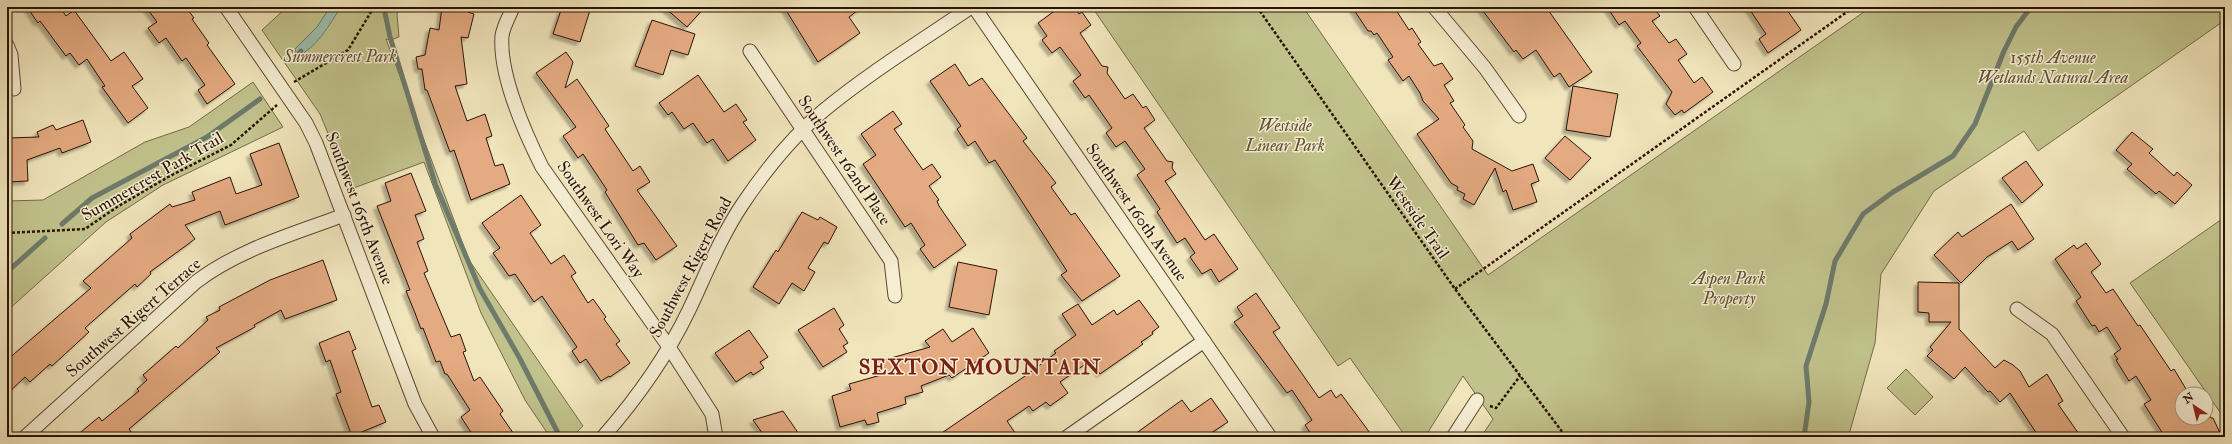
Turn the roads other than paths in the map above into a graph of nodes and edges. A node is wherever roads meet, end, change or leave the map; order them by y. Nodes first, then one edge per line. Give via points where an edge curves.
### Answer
1 (226, 7) edge
2 (513, 7) edge
3 (972, 7) edge
4 (1434, 7) edge
5 (1695, 7) edge
6 (7, 45) edge
7 (750, 51) dead end
8 (1734, 64) dead end
9 (14, 89) dead end
10 (1519, 116) dead end
11 (804, 130) junction
12 (344, 215) junction
13 (895, 296) dead end
14 (2017, 309) dead end
15 (1204, 341) junction
16 (669, 347) junction
17 (1476, 400) road end
18 (24, 437) edge
19 (433, 437) edge
20 (604, 437) edge
21 (716, 437) edge
22 (1067, 437) edge
23 (1270, 437) edge
24 (1453, 437) edge
25 (2123, 437) edge

1 - 12 street, Southwest 165th Avenue via 306,123
2 - 16 street, Southwest Lori Way via 502,34 504,68 531,145 542,167
3 - 11 street, Southwest Rigert Road via 856,86 822,112
3 - 15 street, Southwest 160th Avenue
4 - 10 street via 1485,68
5 - 8 street
6 - 9 street via 11,55
7 - 11 street, Southwest 162nd Place
11 - 13 street, Southwest 162nd Place via 891,261
11 - 16 street, Southwest Rigert Road via 763,176 742,205 722,238 689,311
12 - 18 street, Southwest Rigert Terrace via 239,256 213,269
12 - 19 street, Southwest 165th Avenue via 415,404
14 - 25 street via 2052,334
15 - 22 street
15 - 23 street, Southwest 160th Avenue
16 - 20 street, Southwest Rigert Road via 644,387
16 - 21 street, Southwest Lori Way via 712,414
17 - 24 street

